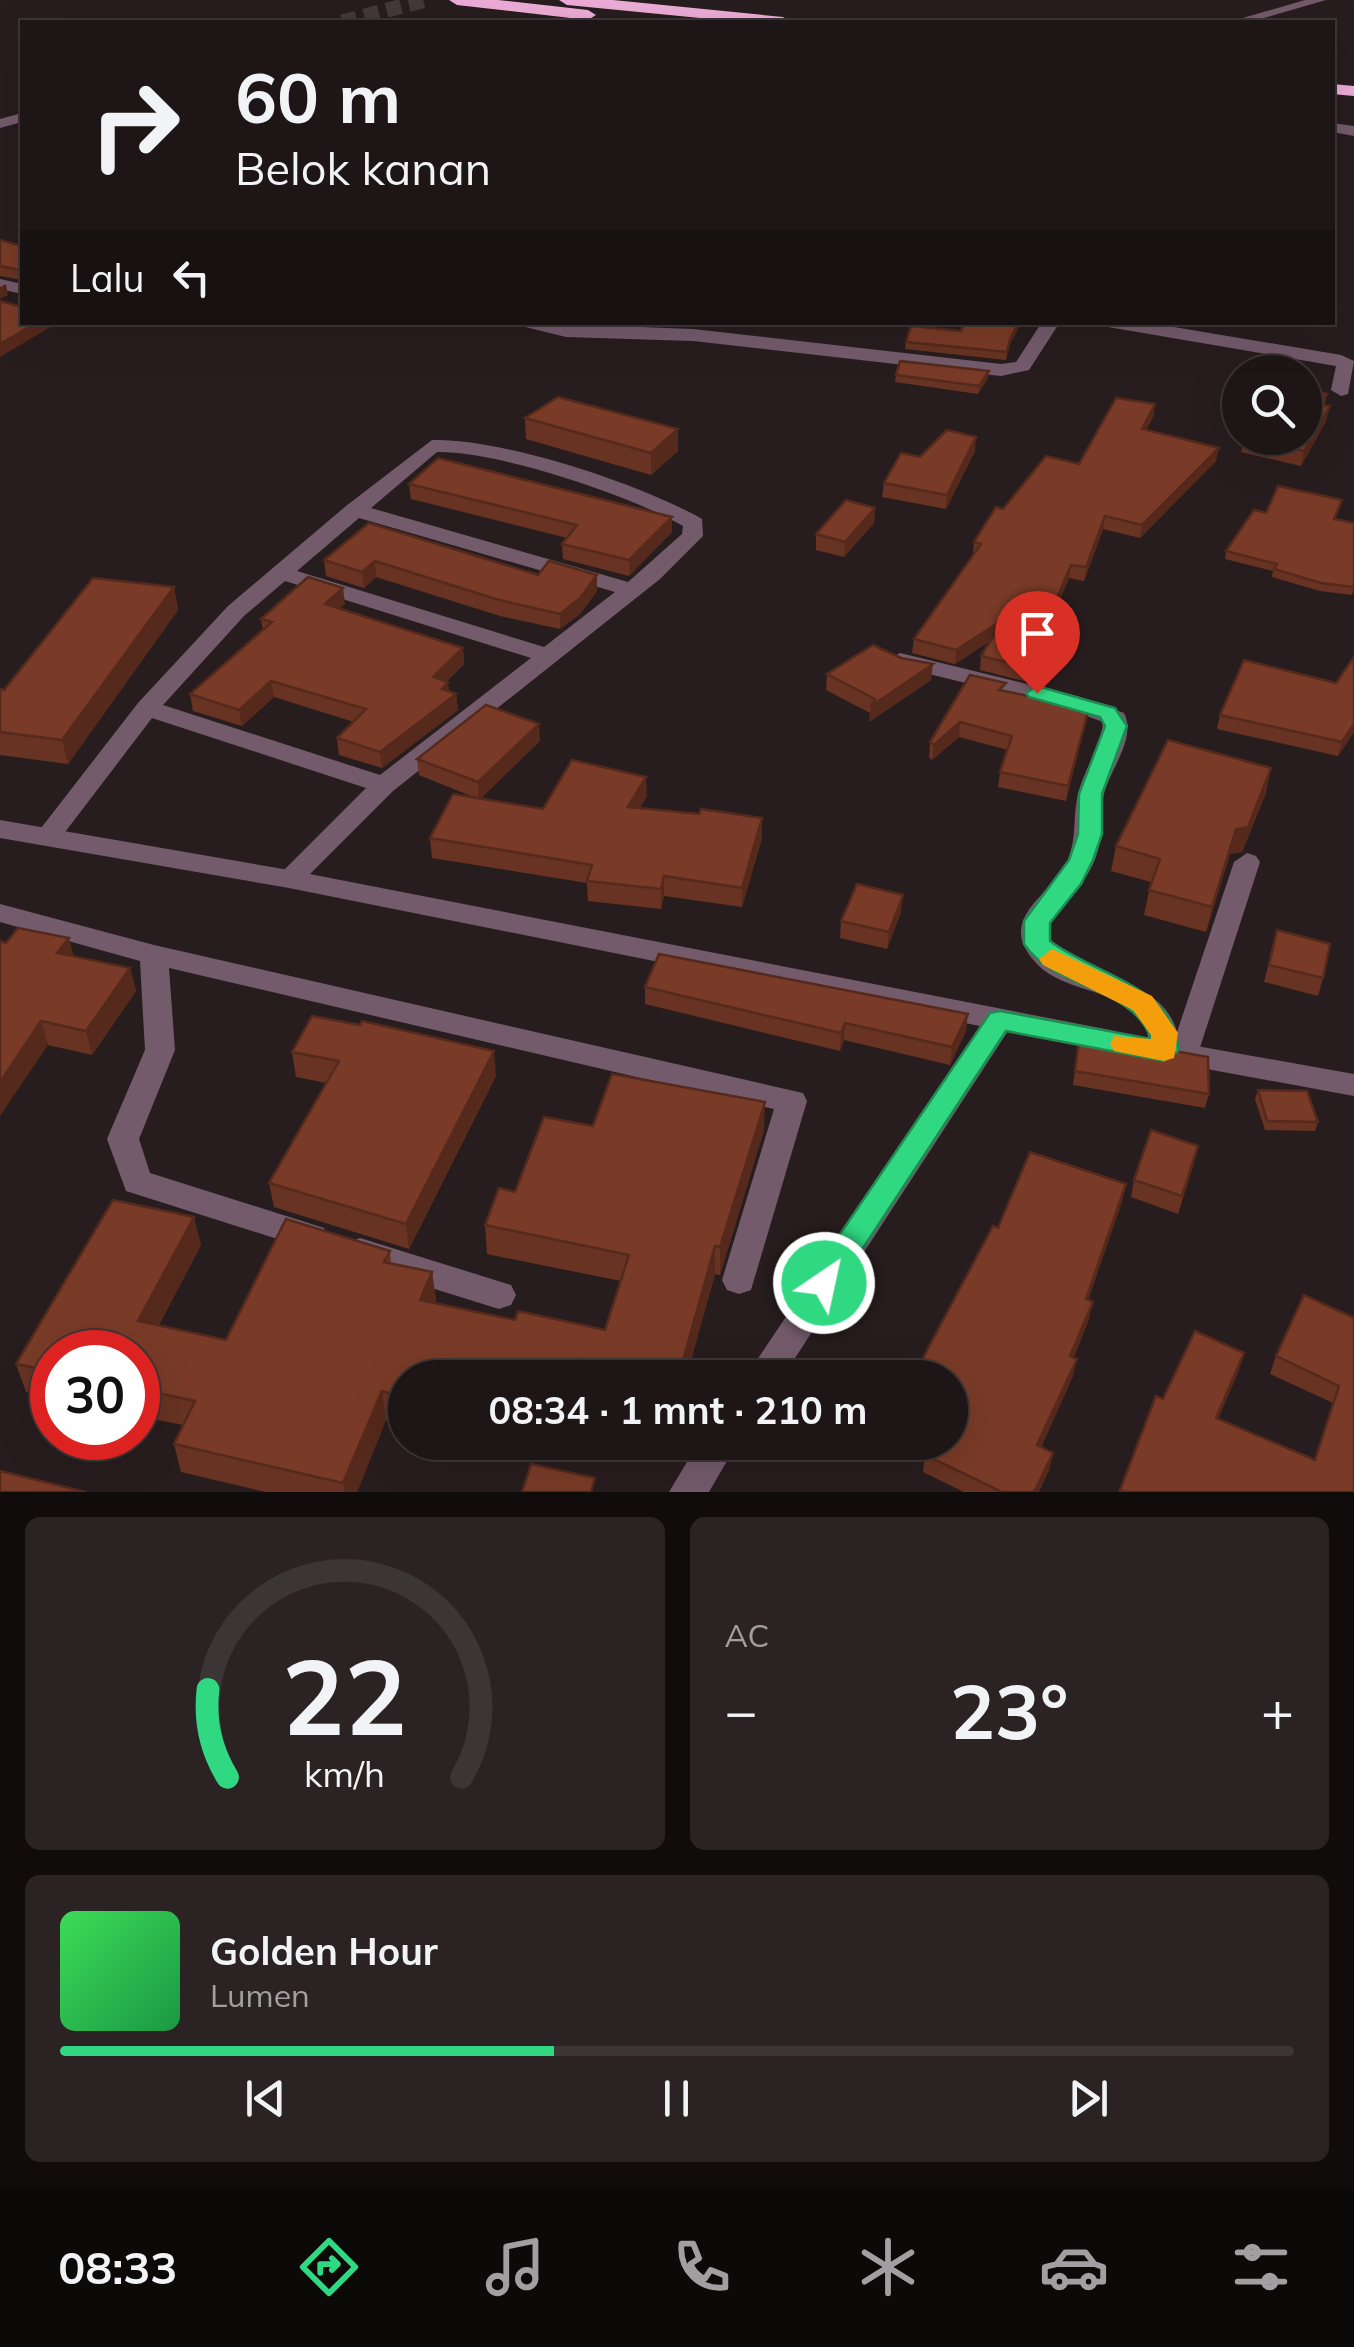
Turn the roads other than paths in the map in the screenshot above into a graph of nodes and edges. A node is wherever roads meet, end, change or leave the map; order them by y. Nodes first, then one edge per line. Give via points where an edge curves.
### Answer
1 (456, 0) edge
2 (567, 0) edge
3 (1320, 0) edge
4 (641, 20) edge
5 (763, 20) edge
6 (1244, 20) edge
7 (530, 325) edge
8 (1048, 325) edge
9 (1126, 325) edge
10 (1341, 390) dead end
11 (353, 510) junction
12 (279, 572) junction
13 (632, 590) junction
14 (882, 653) edge
15 (549, 656) junction
16 (147, 708) junction
17 (384, 784) junction
18 (0, 830) edge
19 (47, 838) junction
20 (1246, 862) dead end
21 (289, 880) junction
22 (0, 913) edge
23 (154, 955) junction
24 (1000, 1020) junction
25 (1174, 1053) junction
26 (1354, 1085) edge
27 (738, 1280) dead end
28 (499, 1296) dead end
29 (774, 1360) edge
30 (708, 1460) edge
31 (688, 1492) edge

1 - 4 highway
2 - 5 highway
3 - 6 street
7 - 8 street via 693,335 1016,370
9 - 10 street via 1341,361 1348,365
11 - 12 street
11 - 13 street
11 - 13 street via 432,446 465,445 688,518 692,536
12 - 15 street
12 - 16 street
13 - 15 street
14 - 25 street via 1115,718 1090,794 1090,834 1081,860 1037,921 1036,935 1047,956 1142,1003
15 - 17 street
16 - 17 street
16 - 19 street
17 - 21 street
18 - 19 street
19 - 21 street
20 - 25 street
21 - 24 street
22 - 23 street
23 - 27 street via 792,1102
23 - 28 street via 160,1050 123,1138 137,1182
24 - 25 street
24 - 29 street
25 - 26 street
30 - 31 street

